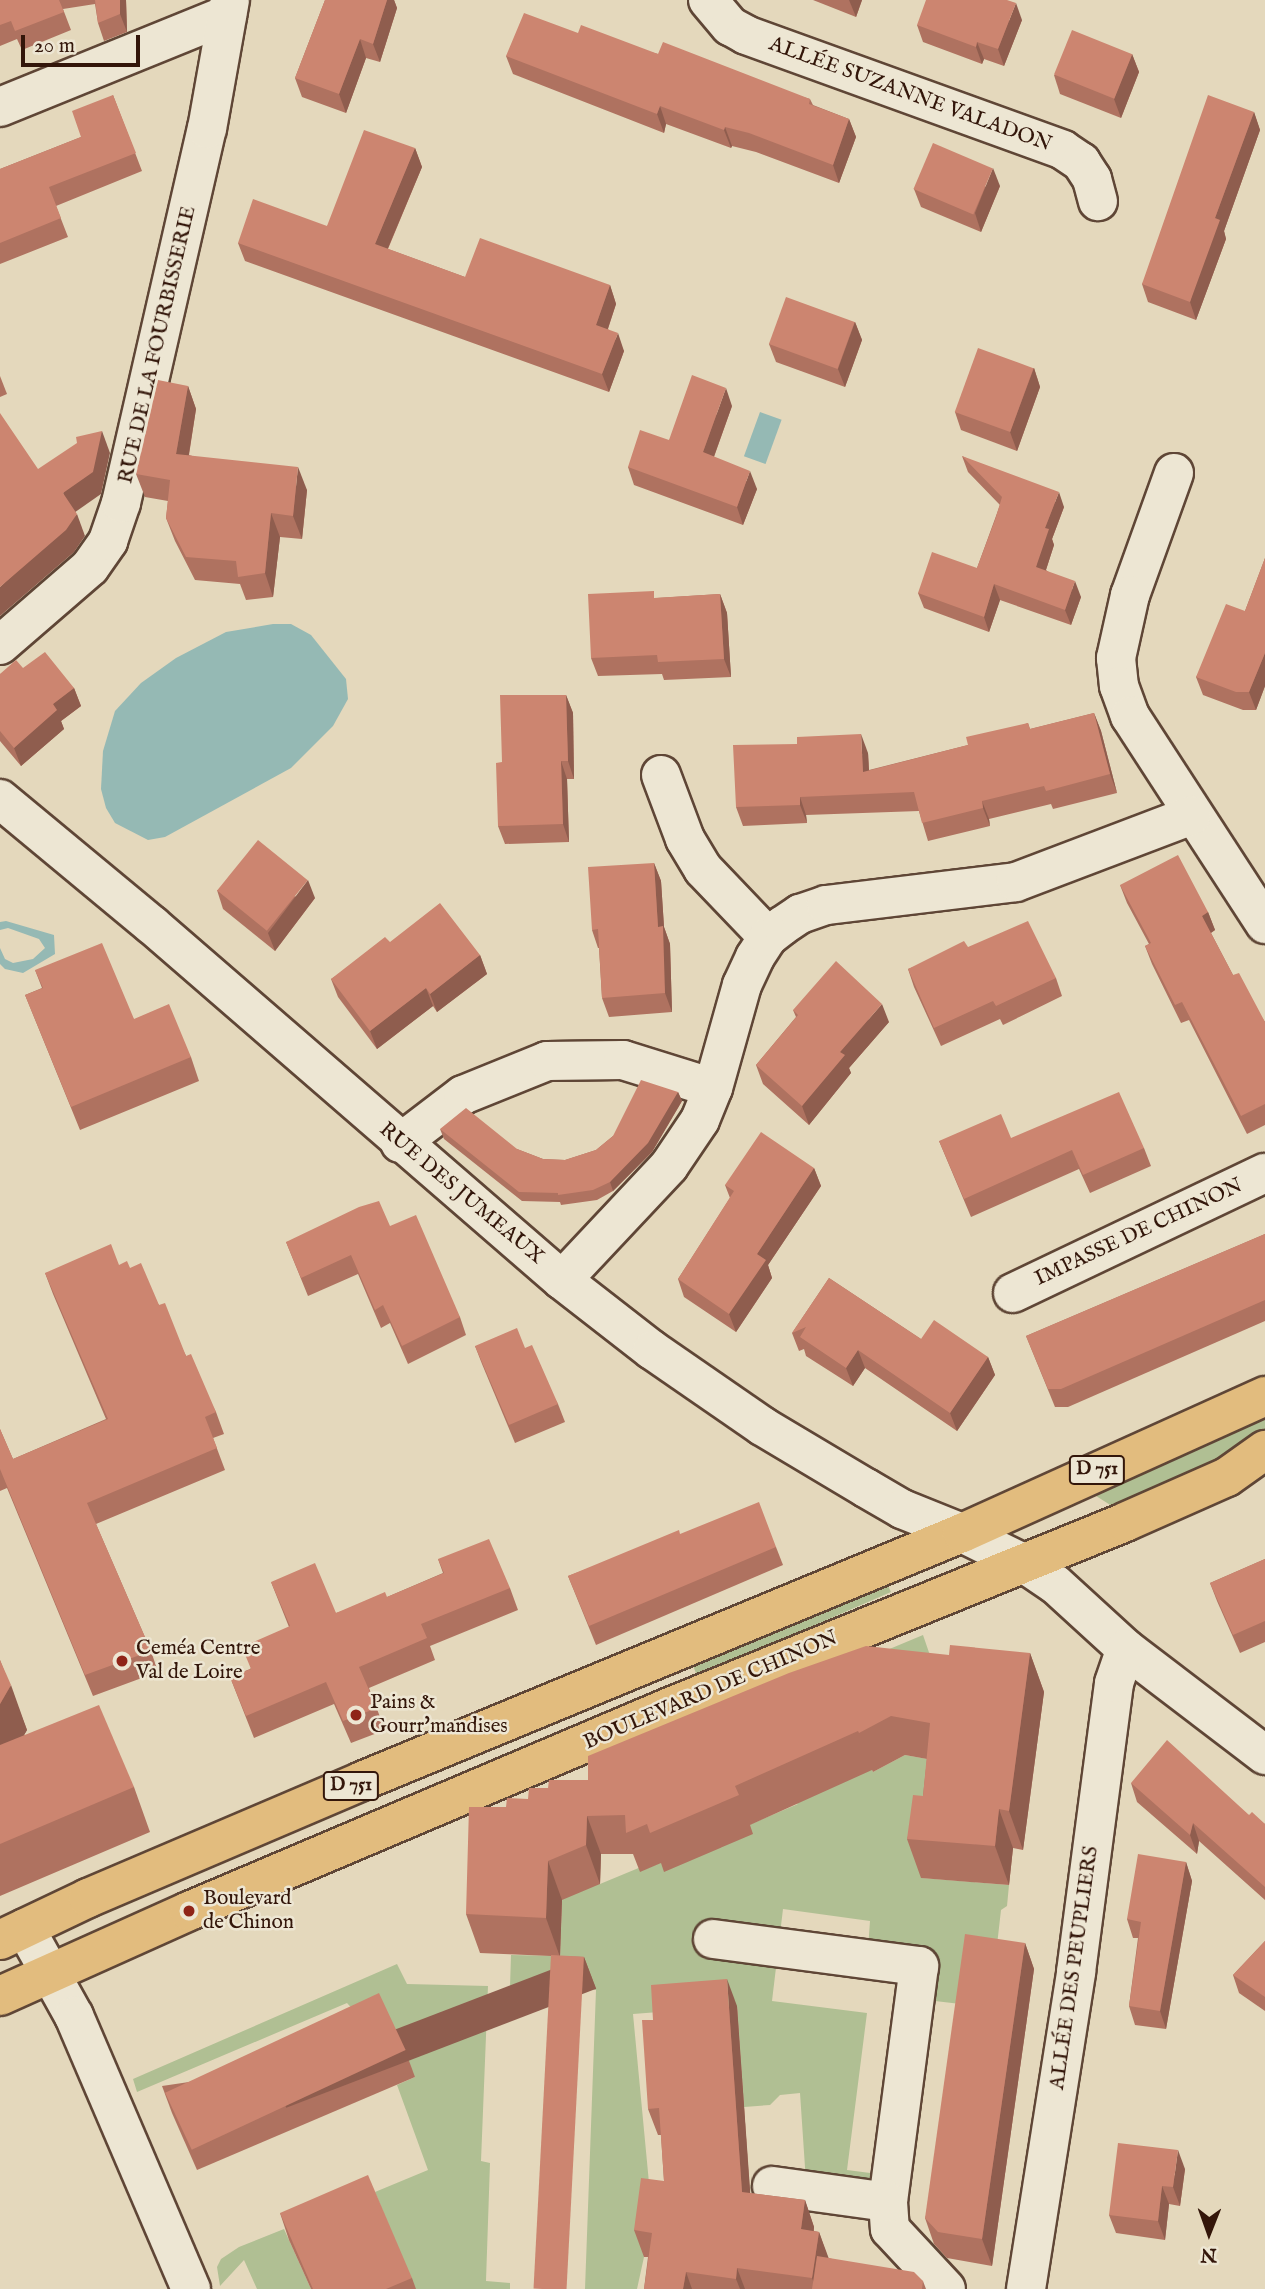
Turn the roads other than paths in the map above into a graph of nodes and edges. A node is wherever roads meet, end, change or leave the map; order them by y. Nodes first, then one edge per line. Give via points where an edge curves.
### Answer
1 (708, 0) edge
2 (229, 8) edge
3 (0, 107) edge
4 (1098, 201) dead end
5 (1174, 472) dead end
6 (0, 645) edge
7 (661, 775) dead end
8 (0, 799) edge
9 (1192, 815) junction
10 (1265, 924) edge
11 (768, 937) junction
12 (713, 1087) junction
13 (400, 1143) junction
14 (1265, 1173) edge
15 (562, 1280) junction
16 (1013, 1293) dead end
17 (1265, 1396) edge
18 (1265, 1450) edge
19 (962, 1533) junction
20 (1025, 1564) junction
21 (1126, 1649) junction
22 (1265, 1755) edge
23 (13, 1934) edge
24 (713, 1939) dead end
25 (49, 1973) junction
26 (0, 1996) edge
27 (772, 2186) dead end
28 (888, 2202) junction
29 (191, 2289) edge
30 (946, 2289) edge
31 (1026, 2289) edge

1 - 4 street, ALLÉE SUZANNE VALADON via 730,26 746,35 1063,150 1081,162
2 - 3 street
2 - 6 street, RUE DE LA FOURBISSERIE via 207,129 121,503 108,541 89,567
5 - 9 street via 1130,595 1116,658 1119,686 1130,716
7 - 11 street via 685,839 703,869
8 - 13 street, RUE DES JUMEAUX via 152,925
9 - 10 street
9 - 11 street via 1016,882 826,905 800,914
11 - 12 street via 742,985
12 - 13 street via 623,1060 547,1061 463,1095
12 - 15 street via 700,1120 669,1166
13 - 15 street, RUE DES JUMEAUX
14 - 16 street, IMPASSE DE CHINON
15 - 19 street, RUE DES JUMEAUX via 762,1426 902,1509
17 - 19 main road, D 751
18 - 20 main road, BOULEVARD DE CHINON / D 751 via 1227,1477
19 - 20 street, RUE DES JUMEAUX
19 - 23 main road, D 751 via 362,1781
20 - 21 street, RUE DES JUMEAUX via 1055,1584
20 - 25 main road, BOULEVARD DE CHINON / D 751 via 665,1709
21 - 22 street, RUE DES JUMEAUX
21 - 31 street, ALLÉE DES PEUPLIERS via 1114,1683 1076,1972
23 - 25 street
24 - 28 street via 919,1966
25 - 26 main road, BOULEVARD DE CHINON / D 751
25 - 29 street via 75,2016
27 - 28 street
28 - 30 street via 890,2229

